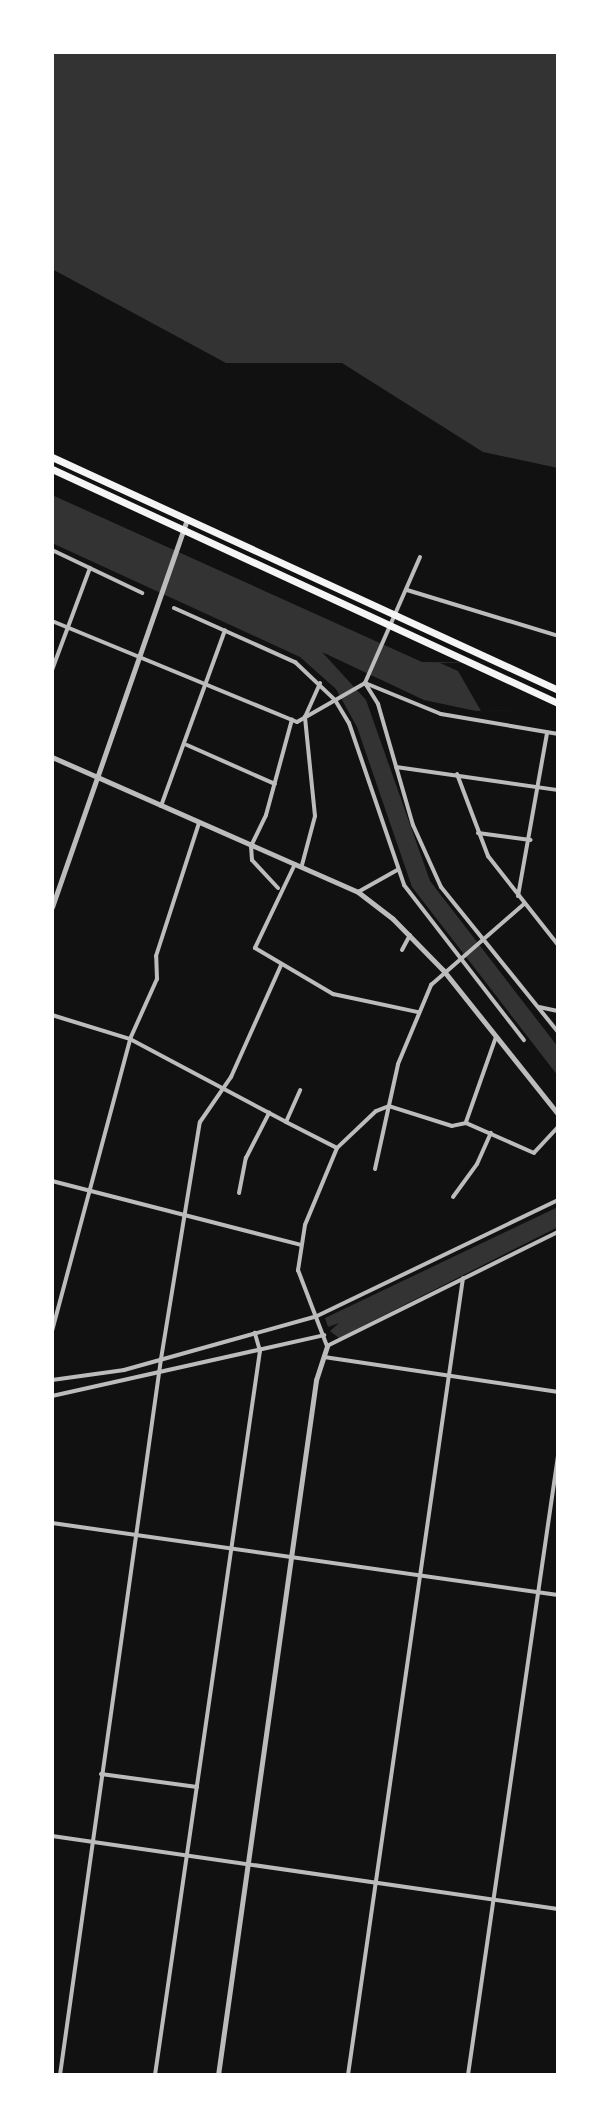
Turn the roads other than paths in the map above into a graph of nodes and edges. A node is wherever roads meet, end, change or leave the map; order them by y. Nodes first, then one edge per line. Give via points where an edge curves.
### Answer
1 (52, 457) edge
2 (52, 469) edge
3 (186, 523) junction
4 (183, 533) junction
5 (52, 550) edge
6 (420, 557) dead end
7 (90, 568) junction
8 (407, 589) junction
9 (142, 593) dead end
10 (174, 608) dead end
11 (395, 617) junction
12 (52, 621) edge
13 (390, 626) junction
14 (68, 627) junction
15 (225, 630) junction
16 (558, 636) edge
17 (139, 654) junction
18 (52, 670) edge
19 (207, 682) junction
20 (320, 683) junction
21 (365, 683) junction
22 (558, 690) edge
23 (336, 699) junction
24 (558, 703) edge
25 (305, 717) junction
26 (292, 719) junction
27 (548, 732) junction
28 (558, 734) edge
29 (187, 745) junction
30 (52, 757) edge
31 (396, 767) junction
32 (457, 774) junction
33 (96, 776) junction
34 (275, 784) junction
35 (539, 787) junction
36 (558, 790) edge
37 (161, 806) junction
38 (199, 823) junction
39 (478, 833) junction
40 (531, 840) junction
41 (251, 846) junction
42 (295, 862) junction
43 (302, 865) junction
44 (397, 870) junction
45 (279, 888) junction
46 (358, 892) junction
47 (518, 896) junction
48 (524, 904) junction
49 (52, 907) edge
50 (410, 935) junction
51 (480, 939) junction
52 (558, 945) edge
53 (402, 950) dead end
54 (457, 957) junction
55 (281, 965) junction
56 (443, 970) junction
57 (536, 1006) junction
58 (558, 1011) edge
59 (418, 1012) junction
60 (52, 1015) edge
61 (558, 1032) edge
62 (496, 1037) junction
63 (130, 1039) junction
64 (524, 1040) dead end
65 (224, 1089) junction
66 (300, 1090) dead end
67 (389, 1106) junction
68 (269, 1113) junction
69 (558, 1114) edge
70 (286, 1122) junction
71 (466, 1123) junction
72 (558, 1127) edge
73 (491, 1133) junction
74 (337, 1148) junction
75 (375, 1169) dead end
76 (52, 1181) edge
77 (90, 1191) junction
78 (239, 1193) dead end
79 (453, 1197) dead end
80 (558, 1200) edge
81 (185, 1216) junction
82 (558, 1232) edge
83 (301, 1245) junction
84 (463, 1278) junction
85 (317, 1316) junction
86 (52, 1331) edge
87 (255, 1333) junction
88 (324, 1335) junction
89 (327, 1346) junction
90 (260, 1351) junction
91 (322, 1356) junction
92 (161, 1359) junction
93 (158, 1376) junction
94 (449, 1376) junction
95 (52, 1380) edge
96 (558, 1392) edge
97 (52, 1396) edge
98 (558, 1456) edge
99 (52, 1523) edge
100 (136, 1534) junction
101 (230, 1548) junction
102 (291, 1557) junction
103 (421, 1576) junction
104 (539, 1592) junction
105 (558, 1595) edge
106 (101, 1774) junction
107 (197, 1787) junction
108 (52, 1836) edge
109 (92, 1841) junction
110 (187, 1854) junction
111 (247, 1862) junction
112 (379, 1882) junction
113 (495, 1899) junction
114 (558, 1909) edge
115 (60, 2075) edge
116 (155, 2075) edge
117 (218, 2075) edge
118 (348, 2075) edge
119 (468, 2075) edge

1 - 3 highway
2 - 4 highway
3 - 4 street
3 - 11 highway
4 - 13 highway
4 - 17 street
5 - 7 street
6 - 8 street
7 - 9 street
7 - 14 street
8 - 11 street
8 - 16 street
10 - 15 street
11 - 13 street
11 - 22 highway
12 - 14 street
13 - 21 street
13 - 24 highway
14 - 17 street
14 - 18 street
15 - 19 street
15 - 20 street via 295,662
17 - 19 street
17 - 33 street
19 - 26 street
19 - 29 street
20 - 23 street
20 - 25 street
21 - 23 street
21 - 27 street via 441,714
21 - 31 street via 378,704
23 - 25 street
23 - 44 street via 349,723
25 - 26 street
25 - 43 street via 315,816
26 - 34 street
27 - 28 street
27 - 35 street
29 - 34 street
29 - 37 street
30 - 33 street
31 - 32 street
31 - 51 street via 432,870
32 - 35 street
32 - 39 street
33 - 37 street
33 - 49 street
34 - 41 street
35 - 36 street
35 - 40 street
37 - 38 street
38 - 41 street
38 - 63 street via 156,956 157,979
39 - 40 street
39 - 47 street
40 - 47 street
41 - 42 street
41 - 45 street via 252,860
42 - 43 street
42 - 45 street via 285,889
43 - 46 street
44 - 46 street
44 - 54 street
45 - 55 street via 255,948
46 - 50 street
47 - 48 street
48 - 51 street
48 - 52 street
50 - 53 street
50 - 56 street
51 - 54 street
51 - 57 street
54 - 56 street
54 - 64 street
55 - 59 street via 333,994
55 - 65 street
56 - 59 street
56 - 62 street
57 - 58 street
57 - 61 street
59 - 67 street
60 - 63 street
62 - 69 street
62 - 71 street
63 - 65 street
63 - 77 street
65 - 68 street
65 - 81 street via 200,1122
66 - 70 street
67 - 71 street via 452,1126
67 - 74 street via 367,1116
67 - 75 street
68 - 70 street
68 - 78 street via 246,1158
70 - 74 street
71 - 73 street
72 - 73 street via 534,1153
73 - 79 street
74 - 83 street
76 - 77 street
77 - 81 street
77 - 86 street
80 - 85 street
81 - 83 street
81 - 92 street
82 - 84 street
83 - 85 street via 301,1281
84 - 89 street
84 - 94 street
85 - 87 street
85 - 88 street
87 - 90 street
87 - 92 street
88 - 89 street
88 - 90 street
89 - 91 street
90 - 93 street
90 - 101 street
91 - 94 street
91 - 102 street
92 - 93 street
92 - 95 street
93 - 97 street
93 - 100 street
94 - 96 street
94 - 103 street
98 - 104 street
99 - 100 street
100 - 101 street
100 - 106 street
101 - 102 street
101 - 107 street
102 - 103 street
102 - 111 street
103 - 104 street
103 - 112 street
104 - 105 street
104 - 113 street
106 - 107 street
106 - 109 street
107 - 110 street
108 - 109 street
109 - 110 street
109 - 115 street
110 - 111 street
110 - 116 street
111 - 112 street
111 - 117 street
112 - 113 street
112 - 118 street
113 - 114 street
113 - 119 street

